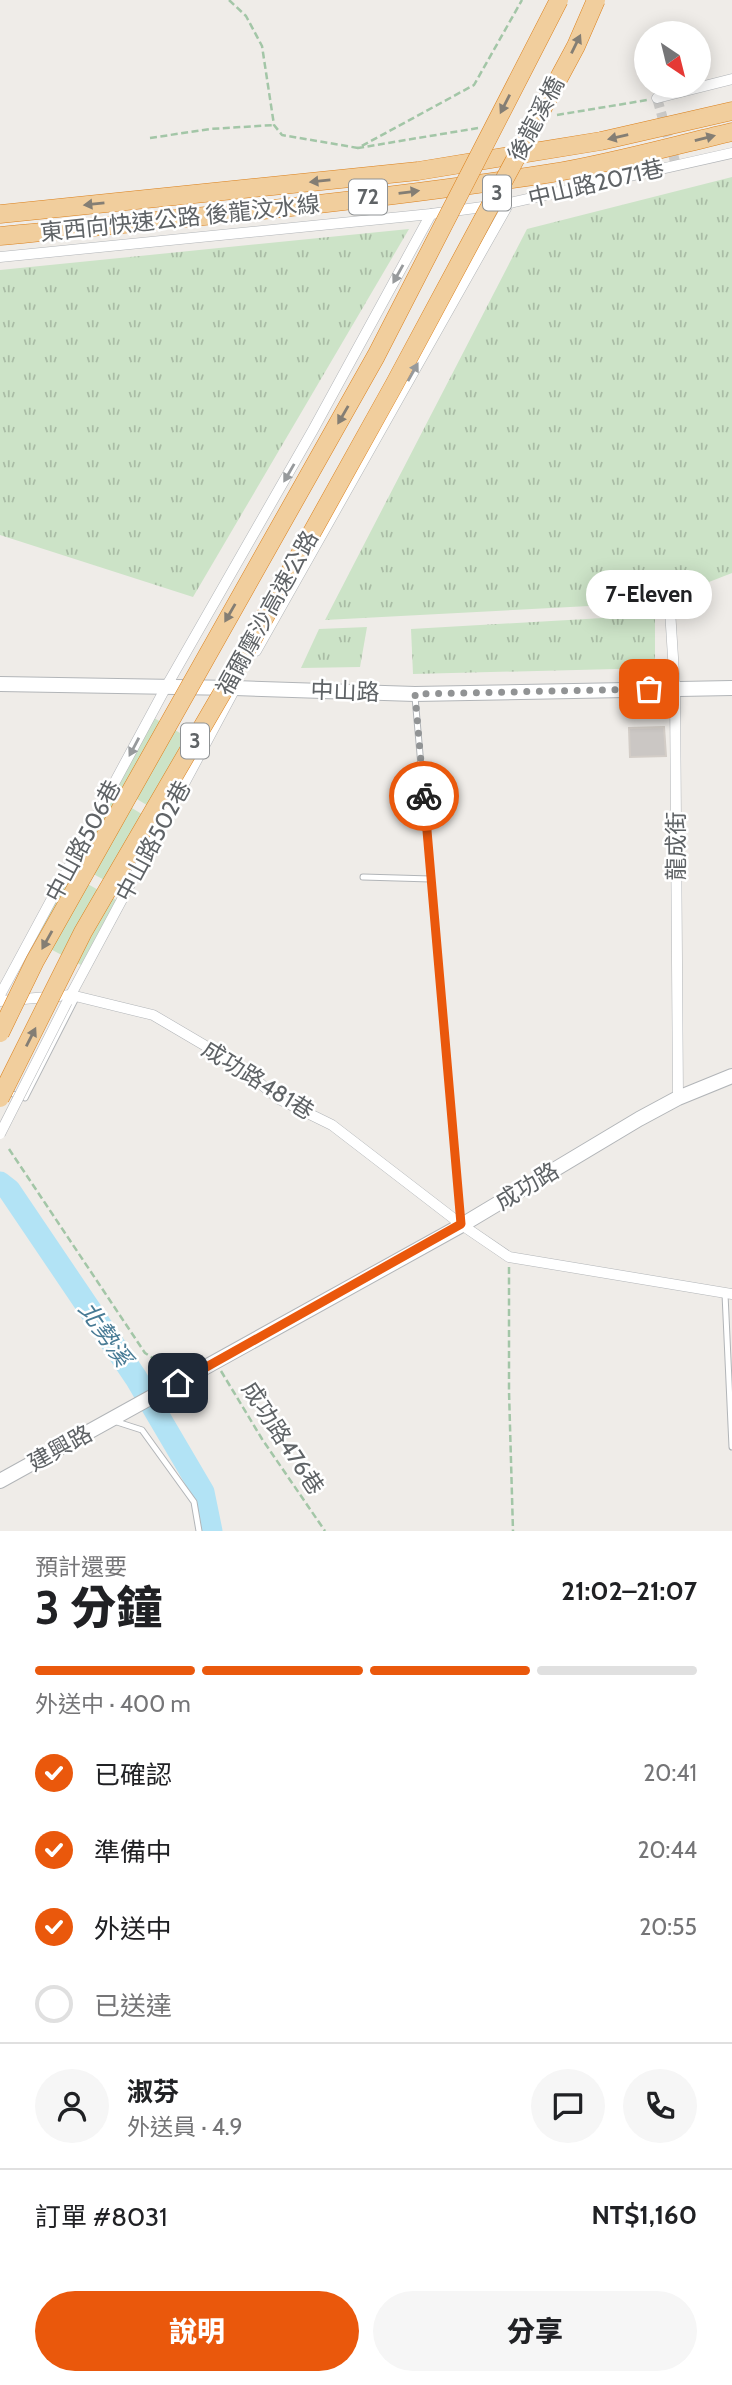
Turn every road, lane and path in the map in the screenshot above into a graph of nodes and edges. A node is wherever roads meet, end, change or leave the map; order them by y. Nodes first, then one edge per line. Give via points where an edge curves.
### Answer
1 (229, 0) edge
2 (522, 0) edge
3 (559, 0) edge
4 (596, 0) edge
5 (732, 79) edge
6 (711, 84) edge
7 (657, 98) edge
8 (732, 111) edge
9 (548, 116) dead end
10 (274, 125) junction
11 (481, 127) dead end
12 (732, 132) edge
13 (150, 138) dead end
14 (358, 148) junction
15 (732, 153) edge
16 (509, 203) junction
17 (0, 214) edge
18 (431, 214) junction
19 (0, 236) edge
20 (0, 257) edge
21 (376, 356) joint
22 (394, 385) joint
23 (669, 594) dead end
24 (0, 684) edge
25 (166, 687) junction
26 (235, 688) junction
27 (732, 688) edge
28 (675, 689) junction
29 (415, 694) junction
30 (363, 877) dead end
31 (431, 880) junction
32 (0, 995) edge
33 (72, 998) junction
34 (0, 1001) edge
35 (0, 1033) edge
36 (732, 1076) edge
37 (0, 1088) edge
38 (0, 1098) edge
39 (678, 1098) junction
40 (0, 1134) edge
41 (9, 1149) dead end
42 (461, 1224) junction
43 (509, 1257) junction
44 (729, 1294) edge
45 (216, 1363) junction
46 (181, 1381) junction
47 (115, 1418) junction
48 (732, 1447) edge
49 (0, 1481) edge
50 (199, 1531) edge
51 (325, 1531) edge
52 (513, 1531) edge

1 - 10 path via 246,16 262,46
2 - 14 path via 474,85
3 -> 21 highway, 後龍溪橋 / 3, bridge
22 -> 4 highway, 後龍溪橋 / 3, bridge via 576,46
5 - 6 street
7 - 9 path
8 -> 17 highway, 東西向快速公路 後龍汶水線 / 72 via 601,141 418,171
10 - 13 path
10 - 14 path via 282,135
11 - 14 path
19 -> 12 highway, 東西向快速公路 後龍汶水線 / 72 via 540,175
15 - 16 street, 中山路2071巷
16 - 18 street, 中山路2071巷
26 -> 16 street, 中山路502巷
18 - 20 street, 中山路2071巷
18 -> 25 street, 中山路506巷
21 -> 35 highway, 福爾摩沙高速公路 / 3, bridge via 35,961
38 -> 22 highway, 福爾摩沙高速公路 / 3, bridge via 83,932
23 - 28 street, 龍成街
24 - 25 street, 中山路
25 - 26 street, 中山路
25 -> 32 street, 中山路506巷
26 - 29 street, 中山路
26 - 33 street, 中山路502巷
27 - 28 street, 中山路
28 - 29 street, 中山路
28 - 39 street, 龍成街
29 - 31 lane
30 - 31 lane
31 - 42 lane
33 - 34 street, 成功路481巷
33 - 37 lane via 25,1098
33 - 40 street, 中山路502巷, bridge
33 - 42 street, 成功路481巷 via 153,1014 238,1065 279,1099 332,1125
36 - 39 street, 成功路
39 - 42 street, 成功路
41 - 46 path via 145,1353
42 - 43 street, 成功路481巷
42 - 45 street, 成功路
43 - 44 street
43 - 52 path
44 - 48 lane
45 - 46 street, 成功路
45 - 51 path, 成功路476巷
46 - 47 street, 建興路
47 - 49 street, 建興路
47 - 50 lane via 142,1430 194,1502

